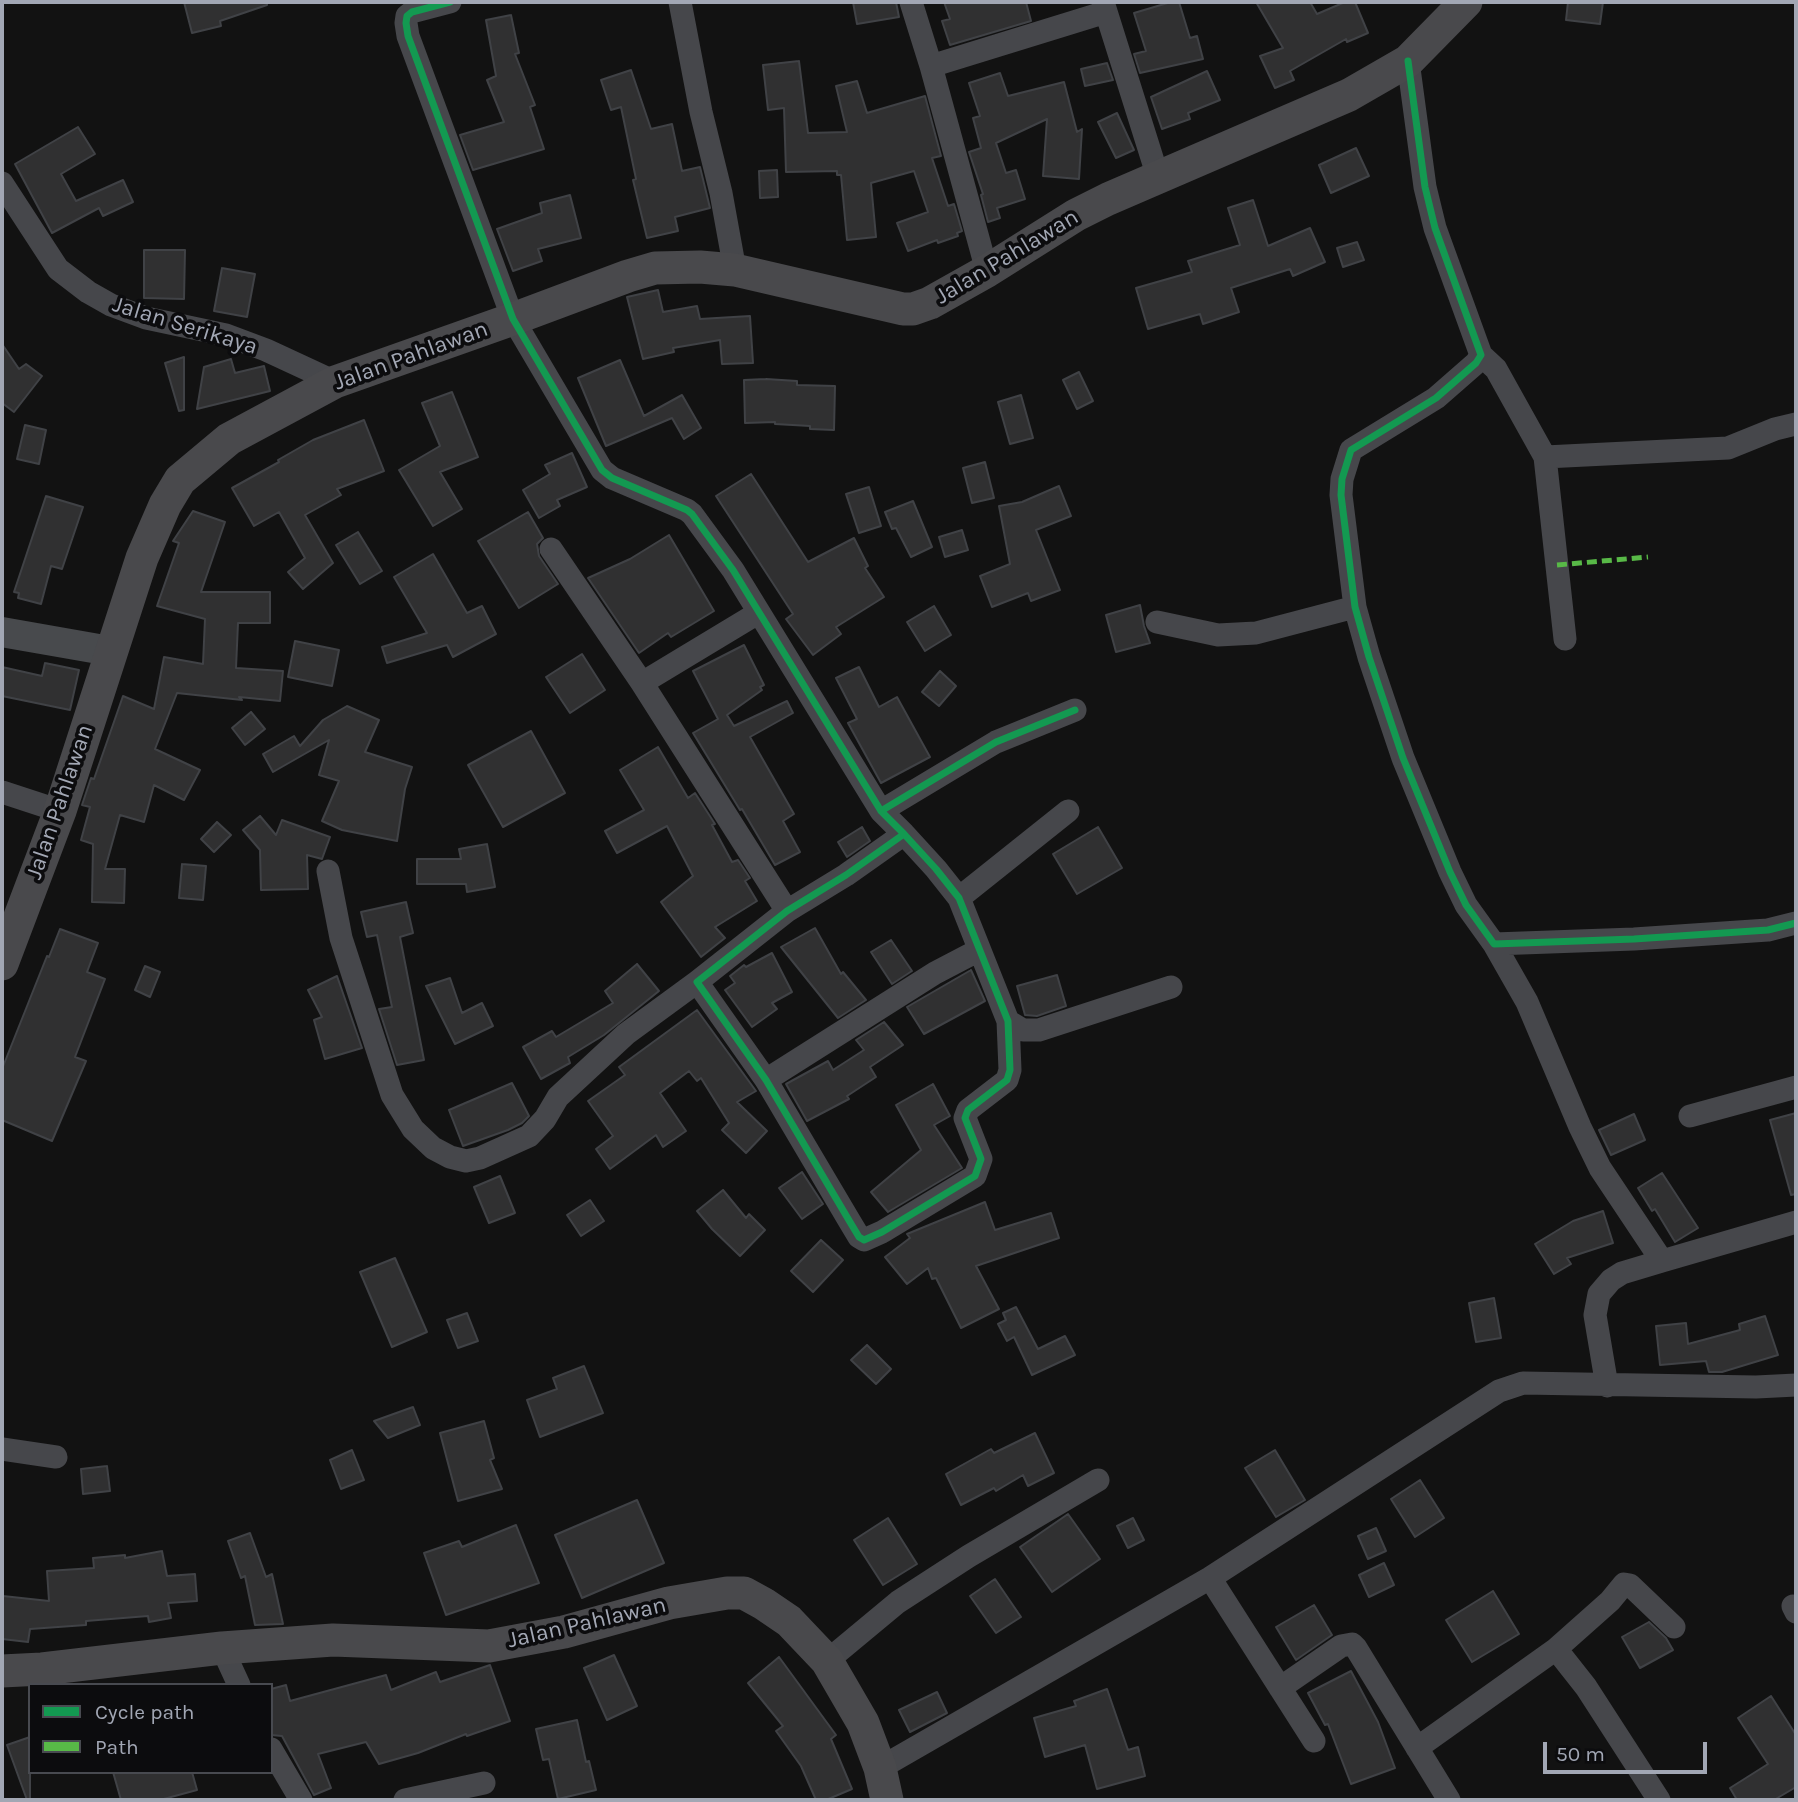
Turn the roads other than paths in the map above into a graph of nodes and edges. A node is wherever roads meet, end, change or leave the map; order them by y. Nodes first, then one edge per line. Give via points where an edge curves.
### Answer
1 (450, 2) edge
2 (680, 2) edge
3 (911, 2) edge
4 (1466, 2) edge
5 (1104, 7) edge
6 (1408, 61) junction
7 (931, 66) junction
8 (1158, 177) junction
9 (2, 183) edge
10 (735, 270) junction
11 (987, 271) junction
12 (513, 319) junction
13 (1481, 355) junction
14 (335, 382) junction
15 (1796, 424) edge
16 (1545, 457) junction
17 (551, 549) dead end
18 (1355, 607) junction
19 (758, 613) junction
20 (1157, 622) dead end
21 (2, 632) edge
22 (1565, 639) dead end
23 (110, 652) junction
24 (642, 683) junction
25 (1075, 710) dead end
26 (2, 792) edge
27 (60, 811) junction
28 (881, 811) junction
29 (1068, 811) dead end
30 (904, 834) junction
31 (328, 871) dead end
32 (959, 898) junction
33 (788, 911) junction
34 (1796, 923) edge
35 (1494, 944) junction
36 (979, 950) junction
37 (2, 964) edge
38 (697, 982) junction
39 (1171, 987) dead end
40 (1008, 1021) junction
41 (766, 1080) junction
42 (1796, 1087) edge
43 (1690, 1116) dead end
44 (1796, 1222) edge
45 (1662, 1261) junction
46 (1607, 1385) junction
47 (1796, 1385) edge
48 (2, 1449) edge
49 (56, 1457) dead end
50 (1098, 1480) dead end
51 (1209, 1578) junction
52 (1674, 1627) dead end
53 (222, 1648) junction
54 (1556, 1649) junction
55 (827, 1661) junction
56 (2, 1671) edge
57 (238, 1683) edge
58 (1280, 1688) junction
59 (1314, 1741) dead end
60 (1418, 1748) junction
61 (273, 1752) edge
62 (880, 1768) junction
63 (484, 1783) dead end
64 (301, 1800) edge
65 (405, 1800) edge
66 (887, 1800) edge
67 (1449, 1800) edge
68 (1659, 1800) edge

1 - 12 street via 407,16 408,36
2 - 10 street
3 - 7 street
4 - 6 highway, Jalan Pahlawan
5 - 7 street
5 - 8 street
6 - 8 highway, Jalan Pahlawan via 1349,95
6 - 13 street via 1435,228
7 - 11 street
8 - 11 highway, Jalan Pahlawan via 1076,215
9 - 14 street, Jalan Serikaya via 58,269 88,292 146,318 226,335
10 - 11 highway, Jalan Pahlawan via 903,309 930,303
10 - 12 highway, Jalan Pahlawan via 655,268
12 - 14 highway, Jalan Pahlawan
12 - 19 street via 602,470 692,514
13 - 16 street via 1496,369
13 - 18 street via 1436,398 1351,450 1340,495
14 - 23 highway, Jalan Pahlawan via 229,439 180,480 142,558
15 - 16 street via 1728,448
16 - 22 street
17 - 24 street
18 - 20 street via 1256,633 1218,635
18 - 35 street via 1403,758 1450,872 1466,905
19 - 24 street
19 - 28 street
21 - 23 main road
23 - 27 highway, Jalan Pahlawan
24 - 33 street
25 - 28 street via 996,742
26 - 27 street
27 - 37 highway, Jalan Pahlawan
28 - 30 street
29 - 32 street
30 - 32 street
30 - 33 street
31 - 38 street via 341,938 392,1095 413,1129 450,1157 481,1158 529,1136 558,1097 626,1034
32 - 36 street
33 - 38 street
34 - 35 street via 1768,930
35 - 45 street via 1527,1002 1600,1168
36 - 40 street
36 - 41 street
38 - 41 street
39 - 40 street via 1039,1030 1023,1030
40 - 41 street via 1007,1080 968,1110 965,1118 981,1159 975,1176 864,1240
42 - 43 street
44 - 45 street
45 - 46 street via 1622,1273 1598,1294 1595,1315
46 - 47 street
46 - 51 street via 1523,1383 1499,1391
48 - 49 street
50 - 55 street via 898,1602
51 - 58 street
51 - 62 street
52 - 54 street via 1627,1584
53 - 55 highway, Jalan Pahlawan via 333,1640 489,1646 735,1592 789,1621
53 - 56 highway, Jalan Pahlawan
53 - 57 street
54 - 60 street
54 - 68 street
55 - 62 highway, Jalan Pahlawan via 859,1715
58 - 59 street
58 - 60 street via 1340,1646 1352,1644
60 - 67 street
61 - 64 street
62 - 66 highway, Jalan Pahlawan
63 - 65 street

